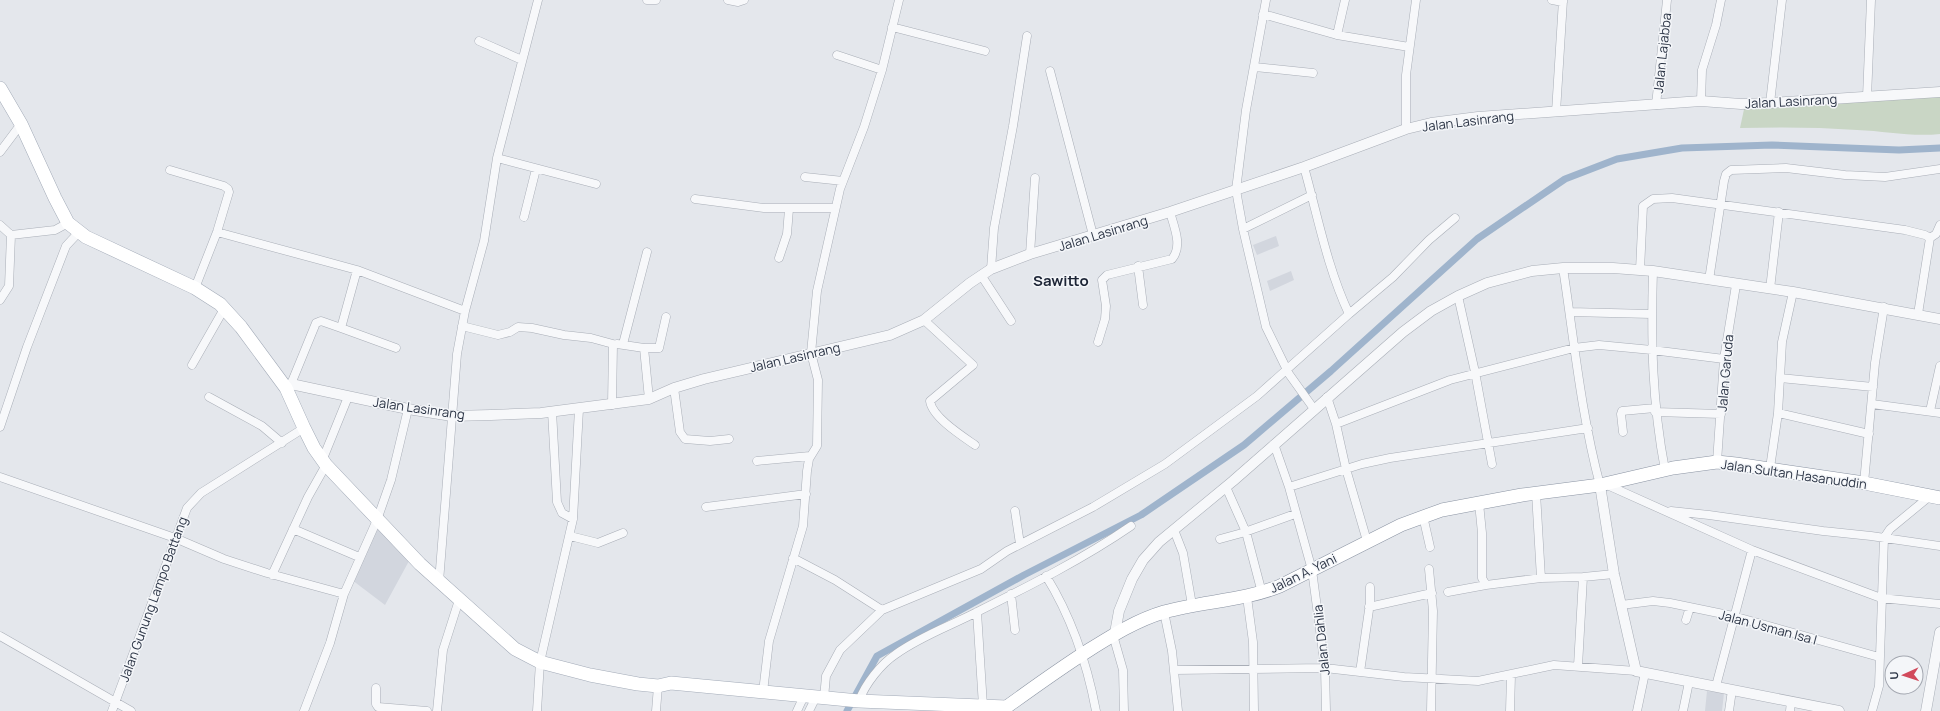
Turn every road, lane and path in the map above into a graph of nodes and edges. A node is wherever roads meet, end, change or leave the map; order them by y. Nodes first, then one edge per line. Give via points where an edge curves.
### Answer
1 (538, 0) edge
2 (647, 0) edge
3 (656, 0) edge
4 (728, 0) edge
5 (744, 0) edge
6 (899, 0) edge
7 (1266, 0) edge
8 (1345, 0) edge
9 (1416, 0) edge
10 (1552, 0) edge
11 (1667, 0) edge
12 (1721, 0) edge
13 (1782, 0) edge
14 (1871, 0) edge
15 (1563, 1) edge
16 (1263, 14) junction
17 (892, 27) junction
18 (1337, 35) junction
19 (1027, 36) dead end
20 (479, 41) dead end
21 (1409, 46) junction
22 (985, 51) dead end
23 (837, 55) dead end
24 (522, 60) junction
25 (1255, 67) junction
26 (882, 70) junction
27 (1050, 71) dead end
28 (1313, 73) dead end
29 (0, 88) edge
30 (1940, 92) edge
31 (1867, 97) junction
32 (1701, 101) junction
33 (1770, 103) junction
34 (1656, 105) junction
35 (1556, 112) junction
36 (20, 124) junction
37 (1406, 130) junction
38 (0, 152) edge
39 (497, 158) junction
40 (1304, 167) junction
41 (536, 169) junction
42 (170, 170) dead end
43 (1940, 170) edge
44 (805, 177) dead end
45 (1035, 178) dead end
46 (843, 181) junction
47 (596, 184) dead end
48 (1236, 190) junction
49 (1312, 195) junction
50 (695, 199) dead end
51 (1720, 204) junction
52 (835, 208) junction
53 (789, 209) junction
54 (1170, 212) junction
55 (1779, 212) junction
56 (524, 217) dead end
57 (1455, 218) dead end
58 (68, 223) junction
59 (1940, 224) edge
60 (0, 226) edge
61 (1243, 229) junction
62 (79, 232) junction
63 (217, 232) junction
64 (11, 235) junction
65 (1092, 235) junction
66 (1935, 236) edge
67 (647, 252) dead end
68 (1030, 254) junction
69 (779, 258) dead end
70 (1138, 266) junction
71 (1563, 268) junction
72 (991, 269) junction
73 (356, 270) junction
74 (1640, 270) junction
75 (1653, 271) junction
76 (981, 275) junction
77 (1709, 280) junction
78 (1736, 285) junction
79 (195, 288) junction
80 (1770, 289) junction
81 (1793, 292) junction
82 (1458, 296) junction
83 (0, 300) edge
84 (1143, 305) dead end
85 (1884, 308) junction
86 (224, 309) junction
87 (465, 312) junction
88 (1570, 312) junction
89 (1348, 314) junction
90 (1652, 314) junction
91 (1918, 314) junction
92 (666, 317) dead end
93 (1940, 319) edge
94 (924, 320) junction
95 (1011, 321) dead end
96 (462, 326) junction
97 (341, 328) junction
98 (1098, 342) dead end
99 (613, 344) junction
100 (623, 344) junction
101 (396, 348) dead end
102 (644, 348) junction
103 (1574, 348) junction
104 (1652, 350) junction
105 (811, 353) junction
106 (1724, 359) junction
107 (192, 365) dead end
108 (1940, 366) edge
109 (1288, 372) junction
110 (1475, 372) junction
111 (1780, 378) junction
112 (288, 386) junction
113 (1873, 387) junction
114 (674, 388) junction
115 (209, 397) dead end
116 (348, 397) junction
117 (1327, 397) junction
118 (649, 399) junction
119 (1872, 404) junction
120 (612, 405) junction
121 (1312, 406) junction
122 (408, 409) junction
123 (579, 409) junction
124 (1655, 410) junction
125 (552, 411) junction
126 (1930, 411) junction
127 (1940, 412) edge
128 (1778, 413) junction
129 (1721, 414) junction
130 (452, 416) junction
131 (1336, 424) junction
132 (0, 427) edge
133 (304, 428) junction
134 (1588, 428) junction
135 (1623, 432) dead end
136 (1869, 434) junction
137 (729, 439) dead end
138 (282, 443) junction
139 (1274, 444) junction
140 (1488, 444) junction
141 (975, 445) dead end
142 (810, 456) junction
143 (757, 461) dead end
144 (1717, 462) junction
145 (324, 463) junction
146 (1492, 464) dead end
147 (1770, 468) junction
148 (1346, 469) junction
149 (1665, 470) junction
150 (0, 477) edge
151 (1864, 483) junction
152 (1603, 484) junction
153 (1226, 487) junction
154 (1289, 487) junction
155 (1536, 493) junction
156 (806, 494) junction
157 (1935, 497) edge
158 (1479, 503) junction
159 (706, 506) dead end
160 (1665, 510) junction
161 (1015, 511) dead end
162 (1295, 514) junction
163 (1423, 516) junction
164 (573, 519) junction
165 (377, 520) junction
166 (1131, 526) dead end
167 (293, 529) junction
168 (1174, 530) junction
169 (1246, 532) junction
170 (623, 533) dead end
171 (570, 536) junction
172 (175, 538) junction
173 (1884, 538) junction
174 (1220, 539) dead end
175 (1367, 541) junction
176 (1020, 544) junction
177 (1940, 546) edge
178 (1430, 547) dead end
179 (1752, 550) junction
180 (359, 557) junction
181 (793, 558) junction
182 (1429, 569) dead end
183 (1312, 570) junction
184 (272, 574) junction
185 (1614, 574) junction
186 (1046, 576) junction
187 (1583, 577) junction
188 (1541, 578) junction
189 (439, 582) junction
190 (1486, 586) junction
191 (1370, 587) dead end
192 (1448, 592) dead end
193 (1262, 593) junction
194 (1432, 593) junction
195 (344, 594) junction
196 (1012, 594) junction
197 (1247, 597) junction
198 (1881, 598) junction
199 (459, 600) junction
200 (1940, 604) edge
201 (1192, 605) junction
202 (1621, 605) junction
203 (1369, 607) junction
204 (1690, 607) junction
205 (882, 610) junction
206 (977, 612) junction
207 (1164, 612) junction
208 (1733, 616) junction
209 (1686, 620) dead end
210 (1015, 630) dead end
211 (1940, 632) edge
212 (1114, 634) junction
213 (0, 636) edge
214 (1083, 654) junction
215 (1879, 657) junction
216 (540, 662) junction
217 (1578, 666) junction
218 (1325, 668) junction
219 (1254, 669) junction
220 (1174, 670) junction
221 (1360, 672) junction
222 (1640, 672) junction
223 (1511, 675) junction
224 (1433, 679) junction
225 (1689, 682) junction
226 (658, 686) junction
227 (1716, 686) junction
228 (376, 688) dead end
229 (1732, 690) junction
230 (763, 692) junction
231 (819, 697) junction
232 (116, 702) junction
233 (860, 704) edge
234 (983, 706) junction
235 (1791, 706) edge
236 (1004, 709) edge
237 (112, 711) edge
238 (131, 711) edge
239 (304, 711) edge
240 (427, 711) edge
241 (437, 711) edge
242 (537, 711) edge
243 (656, 711) edge
244 (797, 711) edge
245 (809, 711) edge
246 (1096, 711) edge
247 (1124, 711) edge
248 (1178, 711) edge
249 (1254, 711) edge
250 (1326, 711) edge
251 (1432, 711) edge
252 (1510, 711) edge
253 (1637, 711) edge
254 (1683, 711) edge
255 (1729, 711) edge
256 (1839, 711) edge
257 (1872, 711) edge
258 (1926, 711) edge

1 - 24 street
2 - 3 street
4 - 5 street
6 - 17 street
7 - 16 street
8 - 18 street
9 - 21 street
10 - 15 street
11 - 34 street, Jalan Lajabba
12 - 32 street via 1702,70
13 - 33 street
14 - 31 street
15 - 35 street
16 - 18 street
16 - 25 street
17 - 22 street
17 - 26 street
18 - 21 street
19 - 72 street via 1014,126 994,228
20 - 24 street
21 - 37 street
23 - 26 street
24 - 39 street
25 - 28 street
25 - 48 street via 1245,117
26 - 46 street
27 - 65 street
29 - 36 main road
30 - 31 street, Jalan Lasinrang
31 - 33 street, Jalan Lasinrang
32 - 33 street, Jalan Lasinrang
32 - 34 street, Jalan Lasinrang
34 - 35 street, Jalan Lasinrang
35 - 37 street, Jalan Lasinrang via 1451,120
36 - 38 street
36 - 58 main road
37 - 40 street, Jalan Lasinrang
39 - 41 street
39 - 87 street via 484,241
40 - 48 street, Jalan Lasinrang
40 - 49 street
41 - 47 street
41 - 56 street
42 - 63 street via 228,189
43 - 51 street via 1884,177 1786,168 1736,169 1725,177
44 - 46 street
45 - 68 street
46 - 52 street
48 - 54 street, Jalan Lasinrang
48 - 61 street
49 - 61 street
49 - 89 street via 1327,259
50 - 53 street
51 - 55 street
51 - 74 street via 1672,198 1653,200 1646,204 1642,211
51 - 77 street
52 - 53 street
52 - 105 street via 817,291
53 - 69 street via 787,234
54 - 65 street, Jalan Lasinrang
54 - 70 street via 1177,242 1176,253 1172,258
55 - 66 street
55 - 80 street
57 - 89 street via 1393,277
58 - 62 main road
58 - 64 street via 55,230
59 - 66 street
60 - 64 street
61 - 109 street via 1266,327
62 - 79 main road via 114,252
62 - 132 street via 66,246 27,347
63 - 73 street
63 - 79 street
64 - 83 street via 9,286
65 - 68 street, Jalan Lasinrang
66 - 91 street
67 - 100 street
68 - 72 street, Jalan Lasinrang
70 - 84 street
70 - 98 street via 1107,275 1102,280 1106,306
71 - 74 street
71 - 82 street via 1510,276
71 - 88 street
72 - 76 street, Jalan Lasinrang
73 - 87 street
73 - 97 street
74 - 75 street
75 - 77 street
75 - 90 street
76 - 94 street, Jalan Lasinrang
76 - 95 street
77 - 78 street
78 - 80 street
78 - 106 street, Jalan Garuda
79 - 86 main road
80 - 81 street
81 - 85 street
81 - 111 street via 1782,342
82 - 110 street
82 - 117 street via 1431,311 1403,332
85 - 91 street
85 - 113 street
86 - 107 street
86 - 112 main road
87 - 96 street
88 - 90 street
88 - 103 street
89 - 109 street
90 - 104 street
91 - 93 street
92 - 102 street via 659,348
94 - 105 street, Jalan Lasinrang via 890,335
94 - 141 street via 973,365 930,401 931,408 940,418
96 - 99 street via 498,334 510,332 518,327 532,328
96 - 130 street
97 - 101 street
97 - 112 street via 321,321 316,323
99 - 100 street
99 - 120 street
100 - 102 street
102 - 118 street
103 - 104 street via 1599,346
103 - 110 street
103 - 134 street
104 - 106 street
104 - 124 street
105 - 114 street, Jalan Lasinrang
105 - 142 street via 818,380 816,446
106 - 129 street, Jalan Garuda
108 - 126 street
109 - 121 street
109 - 176 street via 1165,464
110 - 131 street
110 - 140 street
111 - 113 street
111 - 128 street
112 - 116 street, Jalan Lasinrang
112 - 133 main road
113 - 119 street
114 - 118 street, Jalan Lasinrang
114 - 137 street via 680,432 684,439
115 - 138 street via 262,426
116 - 122 street, Jalan Lasinrang
116 - 145 street
117 - 121 street
117 - 131 street
118 - 120 street, Jalan Lasinrang
119 - 126 street
119 - 136 street
120 - 123 street, Jalan Lasinrang
121 - 139 street
122 - 130 street, Jalan Lasinrang
122 - 165 street via 394,474
123 - 125 street, Jalan Lasinrang
123 - 164 street
124 - 129 street
124 - 135 street via 1622,411
124 - 149 street
125 - 130 street, Jalan Lasinrang
125 - 164 street via 557,502 562,513
126 - 127 street
128 - 136 street
128 - 147 street
129 - 144 street, Jalan Garuda
130 - 189 street
131 - 148 street
133 - 138 street, Jalan Gunung Lampo Battang
133 - 145 main road
134 - 140 street
134 - 152 street
136 - 151 street
138 - 172 street, Jalan Gunung Lampo Battang via 197,495 187,508
139 - 153 street
139 - 154 street, Jalan Dahlia
140 - 146 street
140 - 148 street via 1390,458
142 - 143 street
142 - 156 street
144 - 147 main road, Jalan Sultan Hasanuddin
144 - 149 main road, Jalan Sultan Hasanuddin
145 - 165 main road
145 - 167 street
147 - 151 main road, Jalan Sultan Hasanuddin
148 - 154 street
148 - 175 street
149 - 152 main road, Jalan Sultan Hasanuddin
150 - 172 street
151 - 157 main road, Jalan Sultan Hasanuddin
152 - 155 main road, Jalan A. Yani
152 - 160 street
152 - 185 street
153 - 168 street
153 - 169 street
154 - 162 street, Jalan Dahlia
155 - 158 main road, Jalan A. Yani
155 - 188 street
156 - 159 street
156 - 181 street via 804,521
157 - 173 street via 1890,529
158 - 163 main road, Jalan A. Yani
158 - 190 street via 1482,578
160 - 173 street
160 - 179 street
161 - 176 street
162 - 169 street
162 - 183 street, Jalan Dahlia
163 - 175 main road, Jalan A. Yani
163 - 178 street
164 - 171 street
165 - 180 street
165 - 189 main road
166 - 186 street
167 - 180 street
167 - 184 street
168 - 201 street via 1184,553
168 - 212 street via 1148,554 1135,574 1121,603
169 - 174 street
169 - 193 street
170 - 171 street via 598,543
171 - 216 street
172 - 184 street via 224,559
172 - 232 street, Jalan Gunung Lampo Battang
173 - 177 street
173 - 198 street
175 - 183 main road, Jalan A. Yani
176 - 205 street via 981,568
179 - 198 street
179 - 208 street
180 - 195 street
181 - 205 street
181 - 230 street via 769,641
182 - 194 street
183 - 193 main road, Jalan A. Yani
183 - 218 street, Jalan Dahlia
184 - 195 street
185 - 187 street
185 - 202 street
186 - 196 street
186 - 214 street
187 - 188 street
187 - 217 street
188 - 190 street
189 - 199 main road
190 - 192 street
191 - 203 street
193 - 197 main road, Jalan A. Yani
194 - 203 street
194 - 224 street
195 - 239 street via 330,643
196 - 206 street
196 - 210 street
197 - 201 main road, Jalan A. Yani
197 - 219 street
198 - 200 street
198 - 215 street
199 - 216 main road via 511,646
199 - 241 street via 443,650
201 - 207 main road, Jalan A. Yani
202 - 204 street, Jalan Usman Isa I via 1656,600
202 - 222 street
203 - 221 street
204 - 208 street, Jalan Usman Isa I
204 - 209 street
205 - 231 street via 840,650 826,676
206 - 233 street via 895,654 862,693
206 - 234 street
207 - 212 main road, Jalan A. Yani via 1140,620
207 - 220 street
208 - 215 street, Jalan Usman Isa I
208 - 227 street via 1730,637
211 - 258 street
212 - 214 main road, Jalan A. Yani
212 - 247 street via 1123,670
213 - 232 street
214 - 236 main road, Jalan A. Yani
214 - 246 street
215 - 257 street via 1879,686
216 - 226 main road via 590,675
216 - 242 street
217 - 222 street
217 - 223 street via 1546,666
218 - 219 street
218 - 221 street
218 - 250 street, Jalan Dahlia
219 - 220 street
219 - 249 street
220 - 248 street
221 - 224 street
222 - 225 street
222 - 253 street
223 - 224 street via 1478,681
223 - 252 street
224 - 251 street
225 - 227 street
225 - 254 street
226 - 230 main road via 671,683
226 - 243 street
227 - 229 street
228 - 240 street via 378,707
229 - 235 street
229 - 255 street
230 - 231 main road
231 - 233 main road
231 - 244 street
231 - 245 street
232 - 237 street, Jalan Gunung Lampo Battang
232 - 238 street
233 - 234 main road
234 - 236 main road
235 - 256 street

